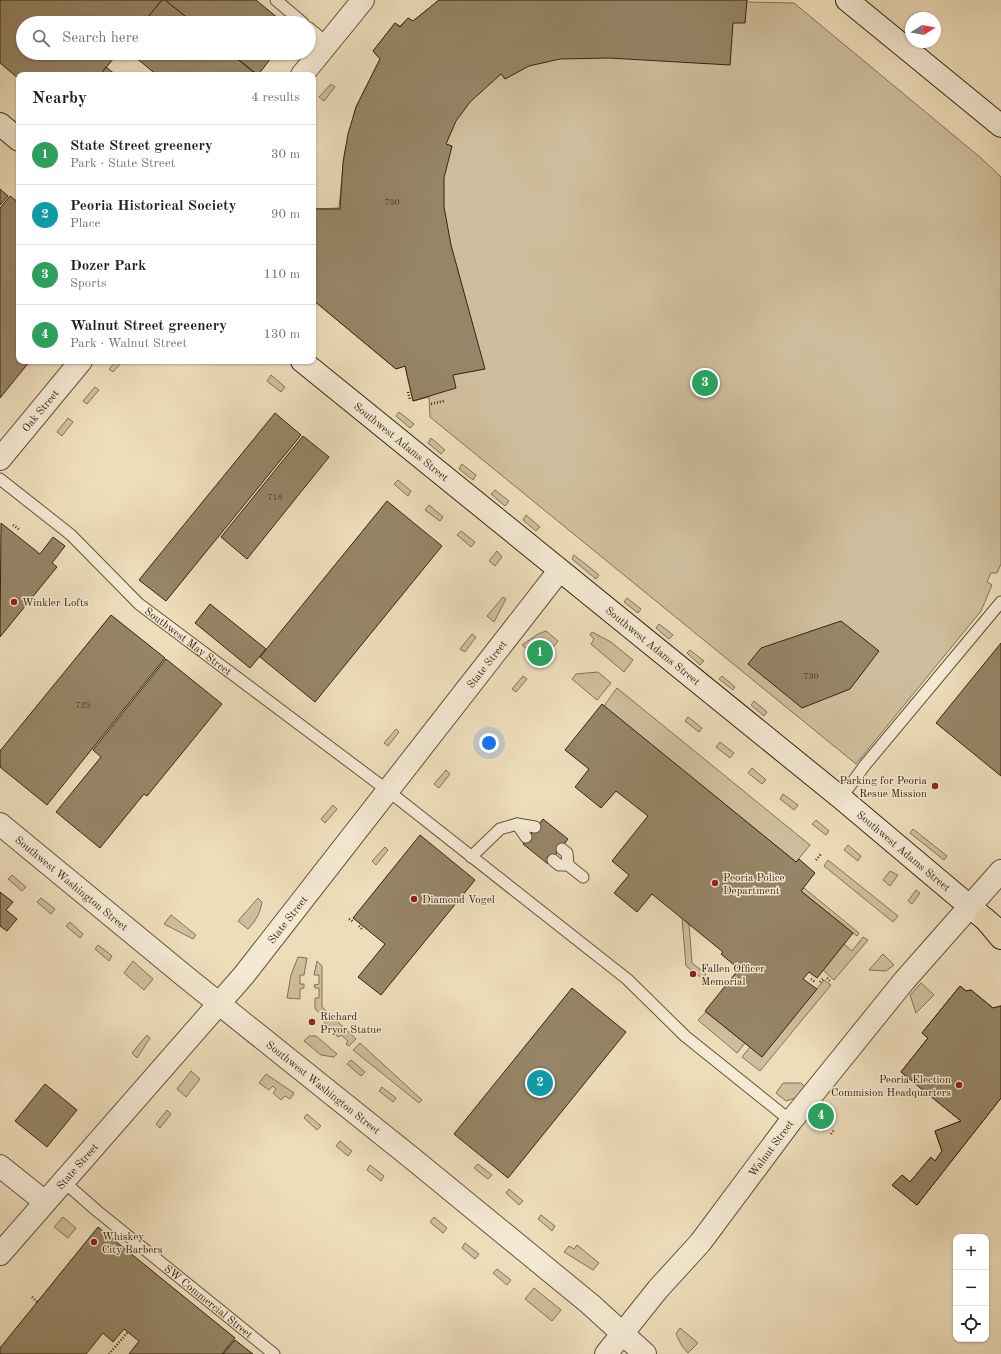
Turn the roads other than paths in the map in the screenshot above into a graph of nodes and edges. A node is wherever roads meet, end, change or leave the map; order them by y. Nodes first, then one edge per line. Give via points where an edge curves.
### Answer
1 (276, 0) edge
2 (363, 0) edge
3 (847, 0) edge
4 (295, 16) edge
5 (316, 34) edge
6 (327, 43) junction
7 (316, 57) edge
8 (314, 60) edge
9 (304, 72) edge
10 (0, 124) edge
11 (1001, 126) edge
12 (16, 137) edge
13 (79, 364) edge
14 (306, 364) edge
15 (0, 459) edge
16 (0, 479) edge
17 (559, 571) junction
18 (1001, 602) edge
19 (387, 790) junction
20 (841, 798) junction
21 (0, 824) edge
22 (517, 824) junction
23 (535, 827) dead end
24 (526, 837) dead end
25 (562, 849) dead end
26 (471, 857) junction
27 (553, 860) dead end
28 (568, 866) junction
29 (1001, 871) edge
30 (582, 877) dead end
31 (978, 913) junction
32 (1001, 933) edge
33 (1001, 938) edge
34 (220, 1003) junction
35 (791, 1122) junction
36 (0, 1166) edge
37 (63, 1181) junction
38 (45, 1202) junction
39 (0, 1254) edge
40 (624, 1334) junction
41 (274, 1354) edge
42 (606, 1354) edge
43 (645, 1354) edge

1 - 4 lane
2 - 6 street
3 - 11 street
5 - 6 lane
6 - 7 street
8 - 9 street
10 - 12 street
13 - 15 street, Oak Street
14 - 17 street, Southwest Adams Street
16 - 19 lane, Southwest May Street via 71,535 139,604
17 - 19 street, State Street
17 - 20 street, Southwest Adams Street
18 - 20 lane via 870,759
19 - 26 lane, Southwest May Street
19 - 34 street, State Street
20 - 31 street, Southwest Adams Street
21 - 34 street, Southwest Washington Street
22 - 23 lane
22 - 24 lane
22 - 26 lane via 500,829
25 - 28 lane via 567,853
26 - 35 lane, Southwest May Street via 627,980 685,1036
27 - 28 lane via 559,865
28 - 30 lane
29 - 31 street, Walnut Street
31 - 32 street, Southwest Adams Street
31 - 33 main road
31 - 35 street, Walnut Street via 904,981
34 - 37 street, State Street
34 - 40 street, Southwest Washington Street
35 - 40 street, Walnut Street via 700,1243 658,1289
36 - 38 street
37 - 38 street, State Street
37 - 41 lane, SW Commercial Street
38 - 39 street, State Street
40 - 42 street, Walnut Street
40 - 43 street, Southwest Washington Street

